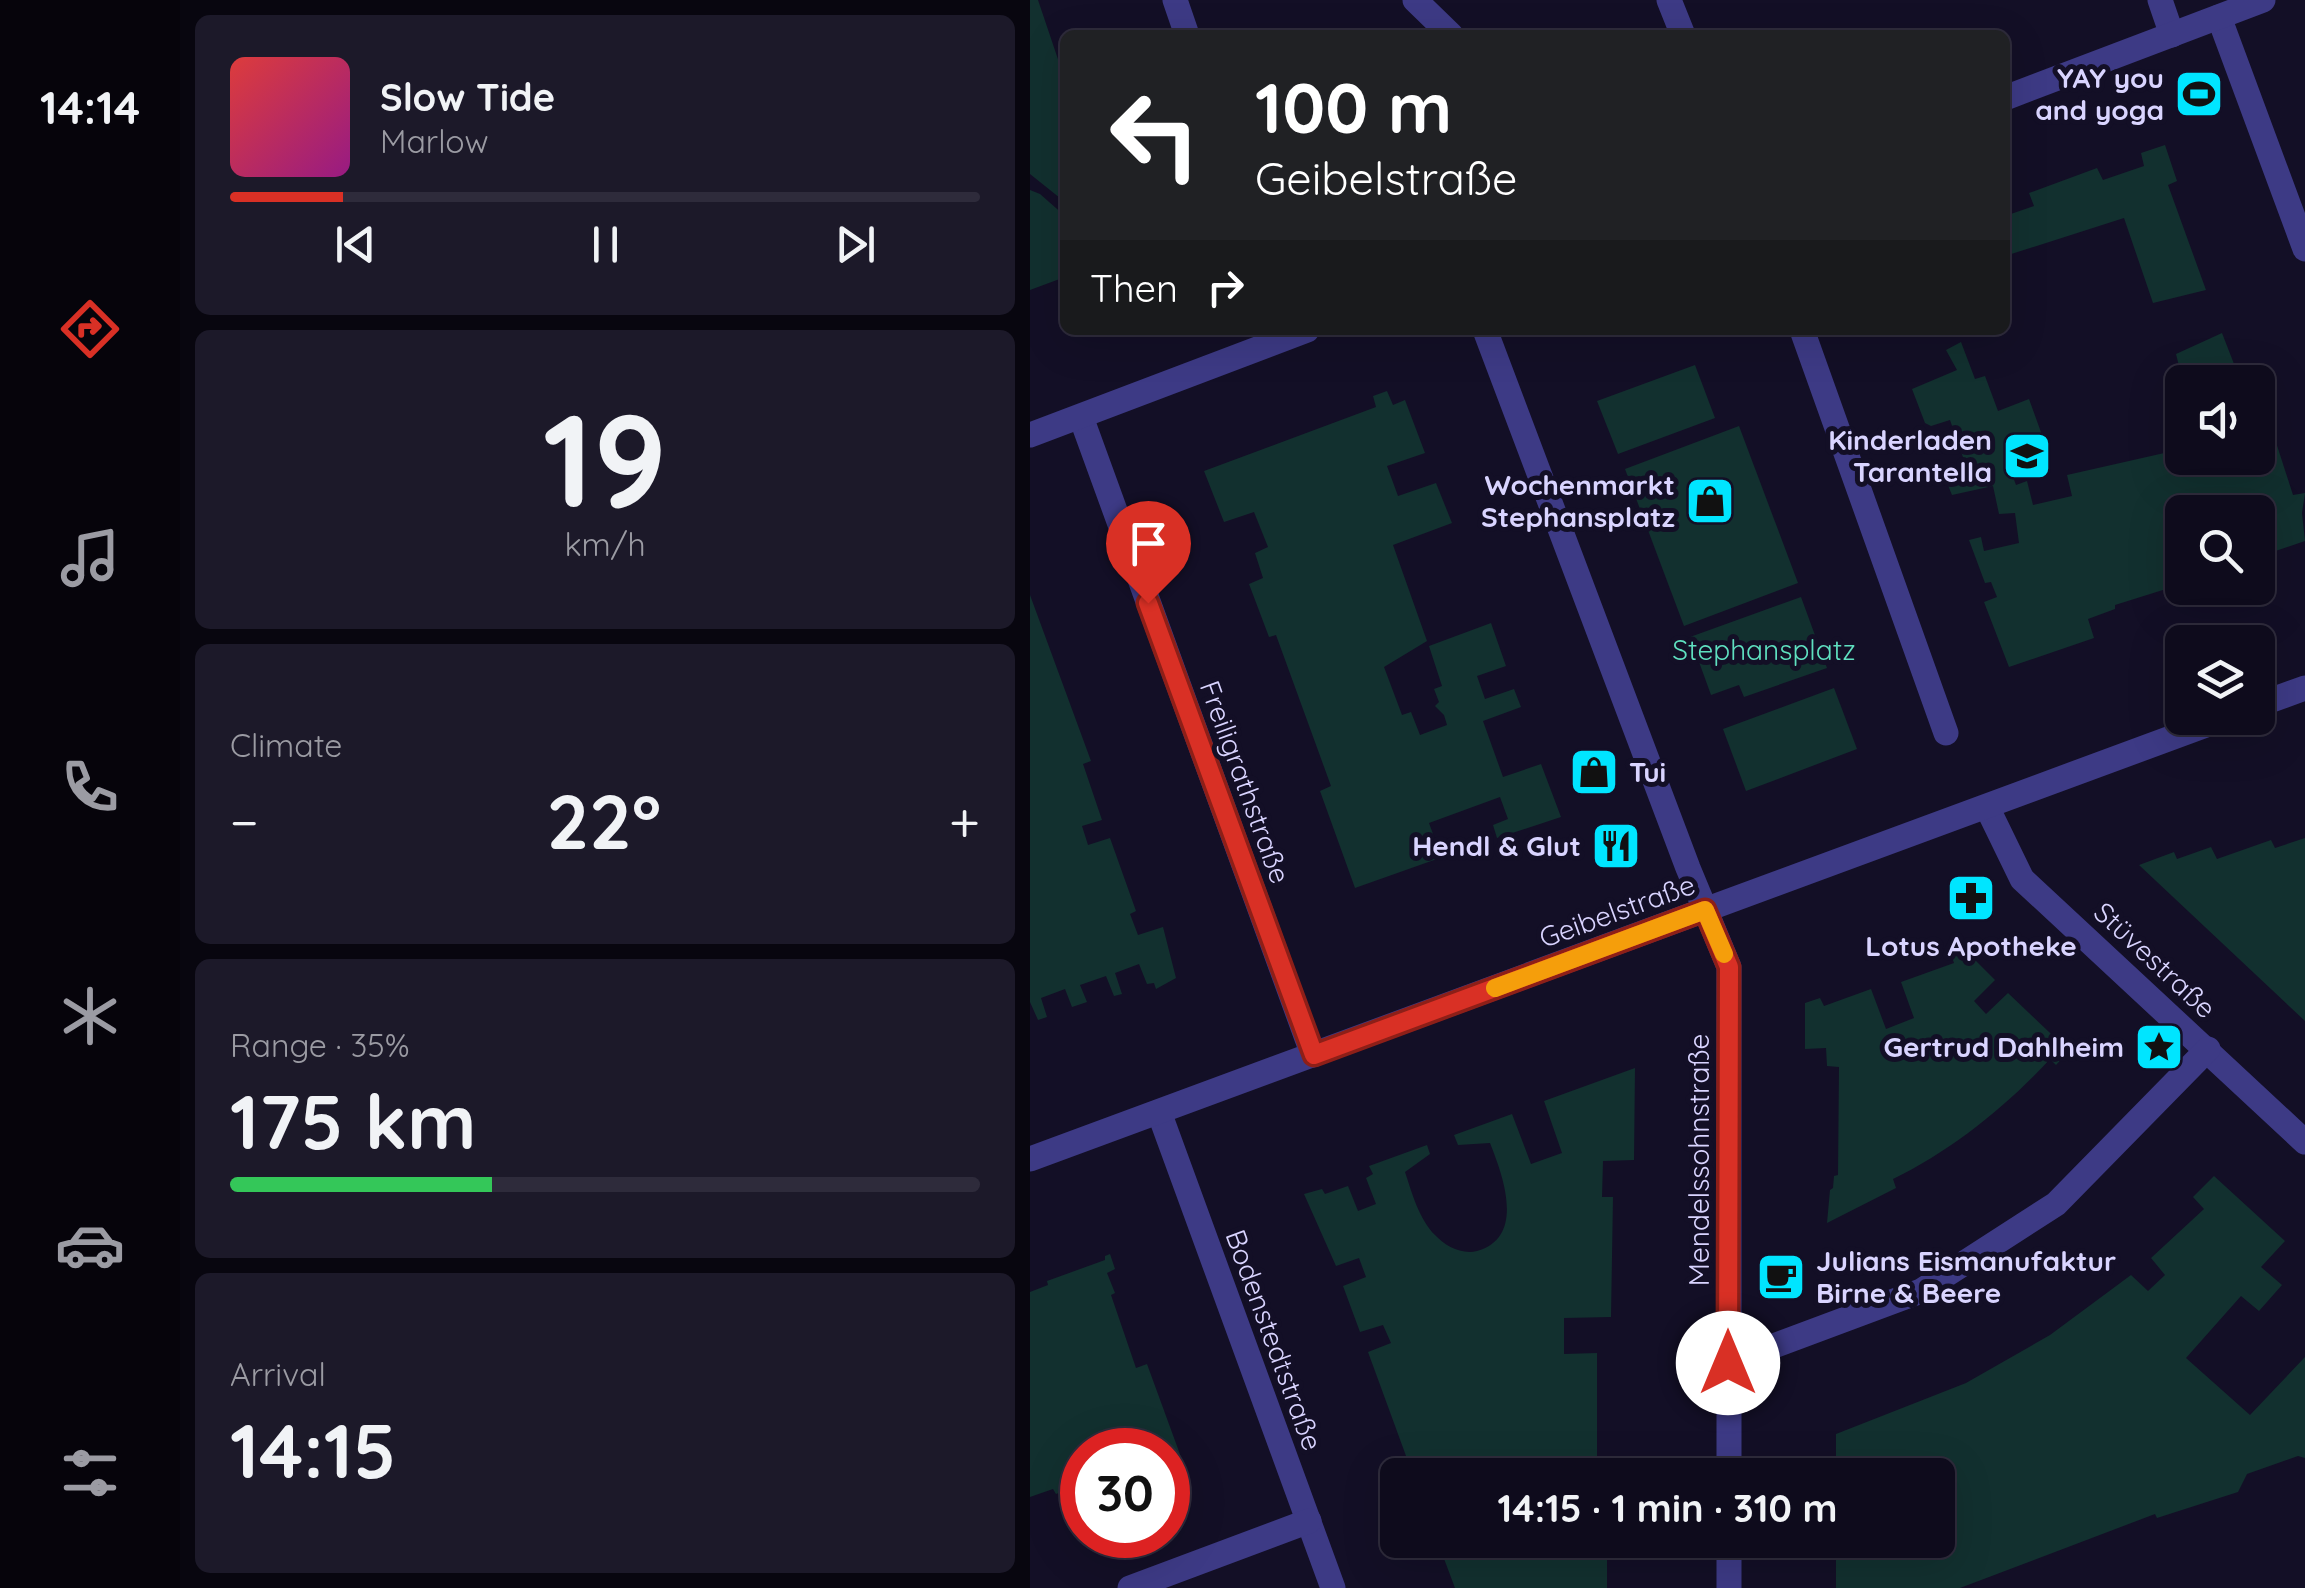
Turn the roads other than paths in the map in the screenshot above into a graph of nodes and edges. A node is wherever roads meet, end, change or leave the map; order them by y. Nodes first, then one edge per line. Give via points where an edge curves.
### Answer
1 (1175, 0) edge
2 (1415, 0) edge
3 (1670, 0) edge
4 (2160, 0) edge
5 (2263, 0) edge
6 (2219, 17) junction
7 (1185, 30) edge
8 (1446, 30) edge
9 (1681, 30) edge
10 (2172, 34) junction
11 (2010, 96) edge
12 (2305, 248) edge
13 (1294, 335) edge
14 (1487, 335) edge
15 (1804, 335) edge
16 (1081, 417) junction
17 (1030, 435) edge
18 (2305, 688) edge
19 (2275, 699) edge
20 (1946, 733) dead end
21 (2179, 735) edge
22 (1986, 807) junction
23 (1705, 910) junction
24 (2208, 1049) junction
25 (1314, 1055) junction
26 (1158, 1112) junction
27 (2305, 1142) edge
28 (1030, 1159) edge
29 (1728, 1363) junction
30 (1728, 1458) edge
31 (1308, 1521) junction
32 (1729, 1558) edge
33 (1130, 1588) edge
34 (1334, 1588) edge
35 (1729, 1588) edge

1 - 7 street
2 - 8 street
3 - 9 street
4 - 10 street
5 - 6 street
6 - 10 street
6 - 12 street
10 - 11 street
13 - 16 street
14 - 23 street
15 - 20 street
16 - 17 street
16 - 25 street, Freiligrathstraße
18 - 19 street
21 - 22 street, Geibelstraße
22 - 23 street, Geibelstraße
22 - 24 street, Stüvestraße via 2022,880
23 - 25 street, Geibelstraße
23 - 29 street, Mendelssohnstraße via 1729,967
24 - 27 street, Stüvestraße
24 - 29 street via 2056,1204 1920,1291
25 - 26 street, Geibelstraße
26 - 28 street, Geibelstraße
26 - 31 street, Bodenstedtstraße
29 - 30 street, Mendelssohnstraße
31 - 33 street
31 - 34 street, Bodenstedtstraße
32 - 35 street

